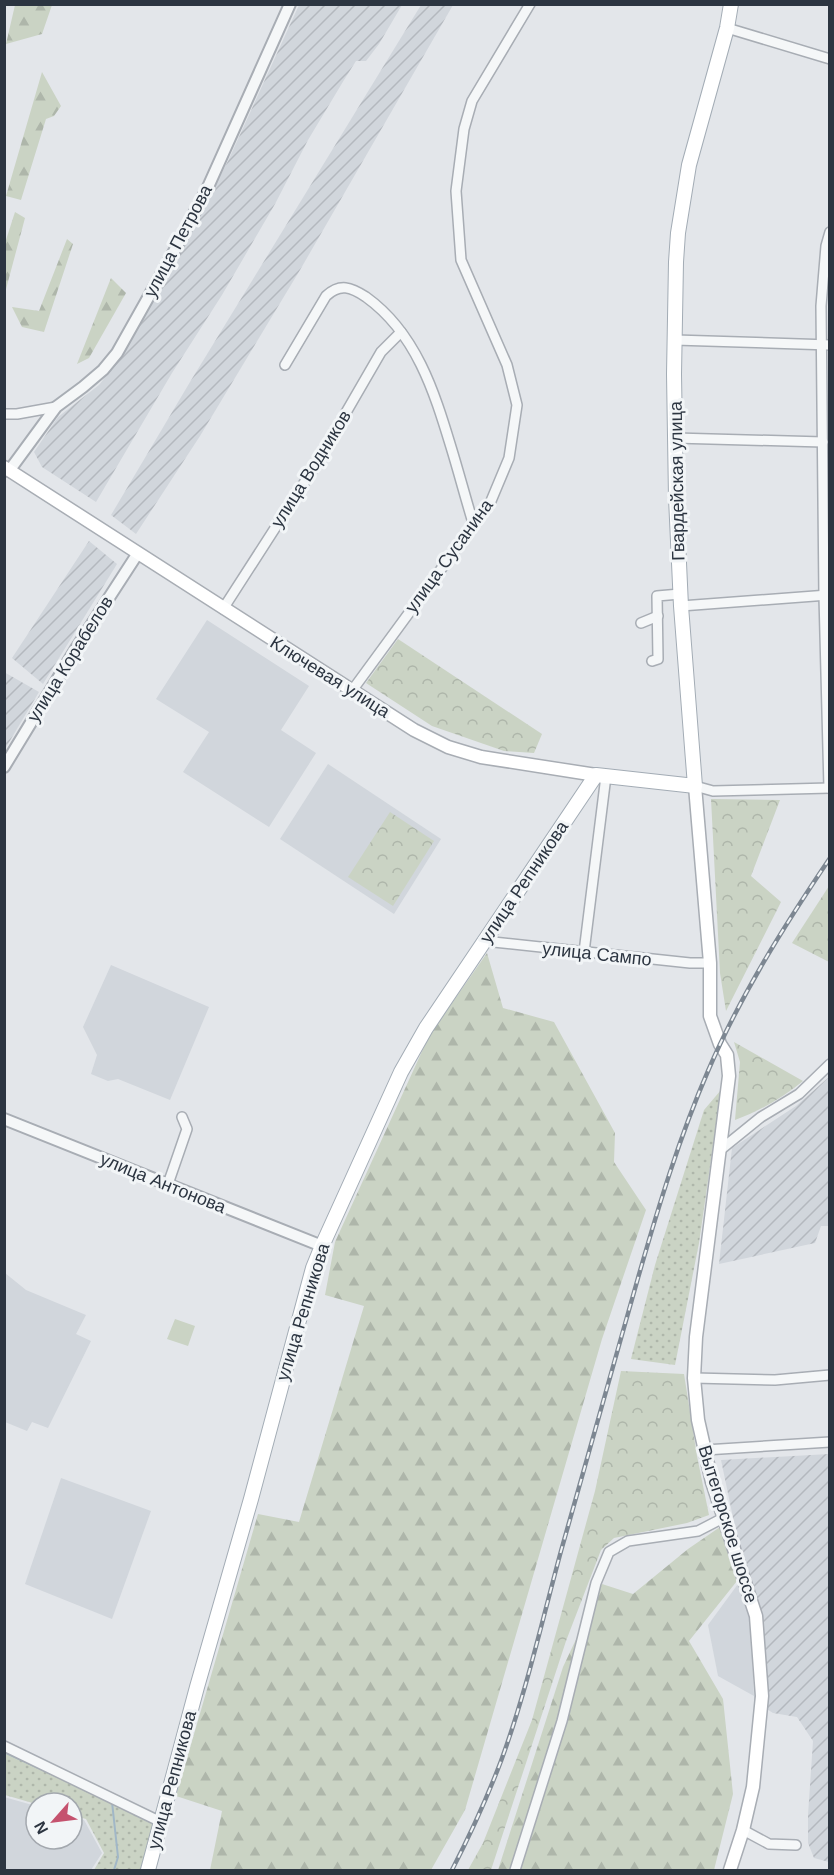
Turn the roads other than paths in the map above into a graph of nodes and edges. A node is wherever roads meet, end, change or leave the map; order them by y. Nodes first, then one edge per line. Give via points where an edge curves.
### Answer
1 (290, 4) edge
2 (530, 4) edge
3 (731, 4) edge
4 (727, 28) junction
5 (830, 59) edge
6 (830, 232) edge
7 (401, 332) junction
8 (675, 340) junction
9 (826, 345) edge
10 (285, 365) dead end
11 (56, 407) junction
12 (4, 414) edge
13 (675, 438) junction
14 (823, 442) junction
15 (7, 469) edge
16 (474, 526) junction
17 (138, 553) junction
18 (827, 596) edge
19 (680, 600) junction
20 (223, 609) junction
21 (658, 616) junction
22 (641, 622) dead end
23 (652, 661) dead end
24 (351, 692) junction
25 (4, 766) edge
26 (601, 776) junction
27 (695, 786) junction
28 (829, 788) edge
29 (484, 941) junction
30 (584, 952) junction
31 (710, 963) junction
32 (830, 1064) edge
33 (182, 1117) dead end
34 (5, 1122) edge
35 (719, 1150) junction
36 (168, 1184) junction
37 (322, 1246) junction
38 (830, 1375) edge
39 (694, 1378) junction
40 (830, 1442) edge
41 (705, 1450) junction
42 (725, 1518) junction
43 (4, 1746) edge
44 (161, 1822) junction
45 (743, 1830) junction
46 (796, 1845) dead end
47 (148, 1870) edge
48 (515, 1870) edge
49 (730, 1870) edge

1 - 11 street, улица Петрова via 208,187 117,353 103,370
2 - 16 street, улица Сусанина via 471,101 456,191 461,260 507,365 516,405 510,458 491,501
3 - 4 main road, Гвардейская улица
4 - 5 street
4 - 8 main road, Гвардейская улица via 688,165 678,233
6 - 9 street via 821,306
7 - 10 street via 382,309 361,294 345,287 335,288 326,296
7 - 16 street via 432,388
7 - 20 street, улица Водников via 381,352 315,466
8 - 9 street
8 - 13 main road, Гвардейская улица
9 - 14 street
11 - 12 street, улица Петрова
11 - 15 street
13 - 14 street
13 - 19 main road, Гвардейская улица
14 - 18 street
15 - 17 main road, Ключевая улица
16 - 24 street, улица Сусанина
17 - 20 main road, Ключевая улица
17 - 25 street, улица Корабелов
18 - 19 street
18 - 28 street
19 - 21 street via 657,596
19 - 27 main road, Гвардейская улица
20 - 24 main road, Ключевая улица
21 - 22 street
21 - 23 street via 658,659
24 - 26 main road, Ключевая улица via 448,747 481,757
26 - 27 main road, Ключевая улица
26 - 29 main road, улица Репникова
26 - 30 street
27 - 28 street via 713,791
27 - 31 main road, Гвардейская улица
29 - 30 street, улица Сампо
29 - 37 main road, улица Репникова via 401,1072
30 - 31 street, улица Сампо
31 - 35 main road, Вытегорское шоссе via 710,1016 727,1054 729,1076
32 - 35 street via 799,1094
33 - 36 street via 187,1129
34 - 36 street, улица Антонова
35 - 39 main road, Вытегорское шоссе
36 - 37 street, улица Антонова
37 - 44 main road, улица Репникова
38 - 39 street via 775,1380
39 - 41 main road, Вытегорское шоссе
40 - 41 street
41 - 42 main road, Вытегорское шоссе
42 - 45 main road, Вытегорское шоссе via 756,1616 762,1696 756,1769
42 - 48 street via 698,1531 628,1541 609,1552 596,1583 562,1721
43 - 44 street
44 - 47 main road, улица Репникова
45 - 46 street via 769,1844
45 - 49 main road, Вытегорское шоссе

